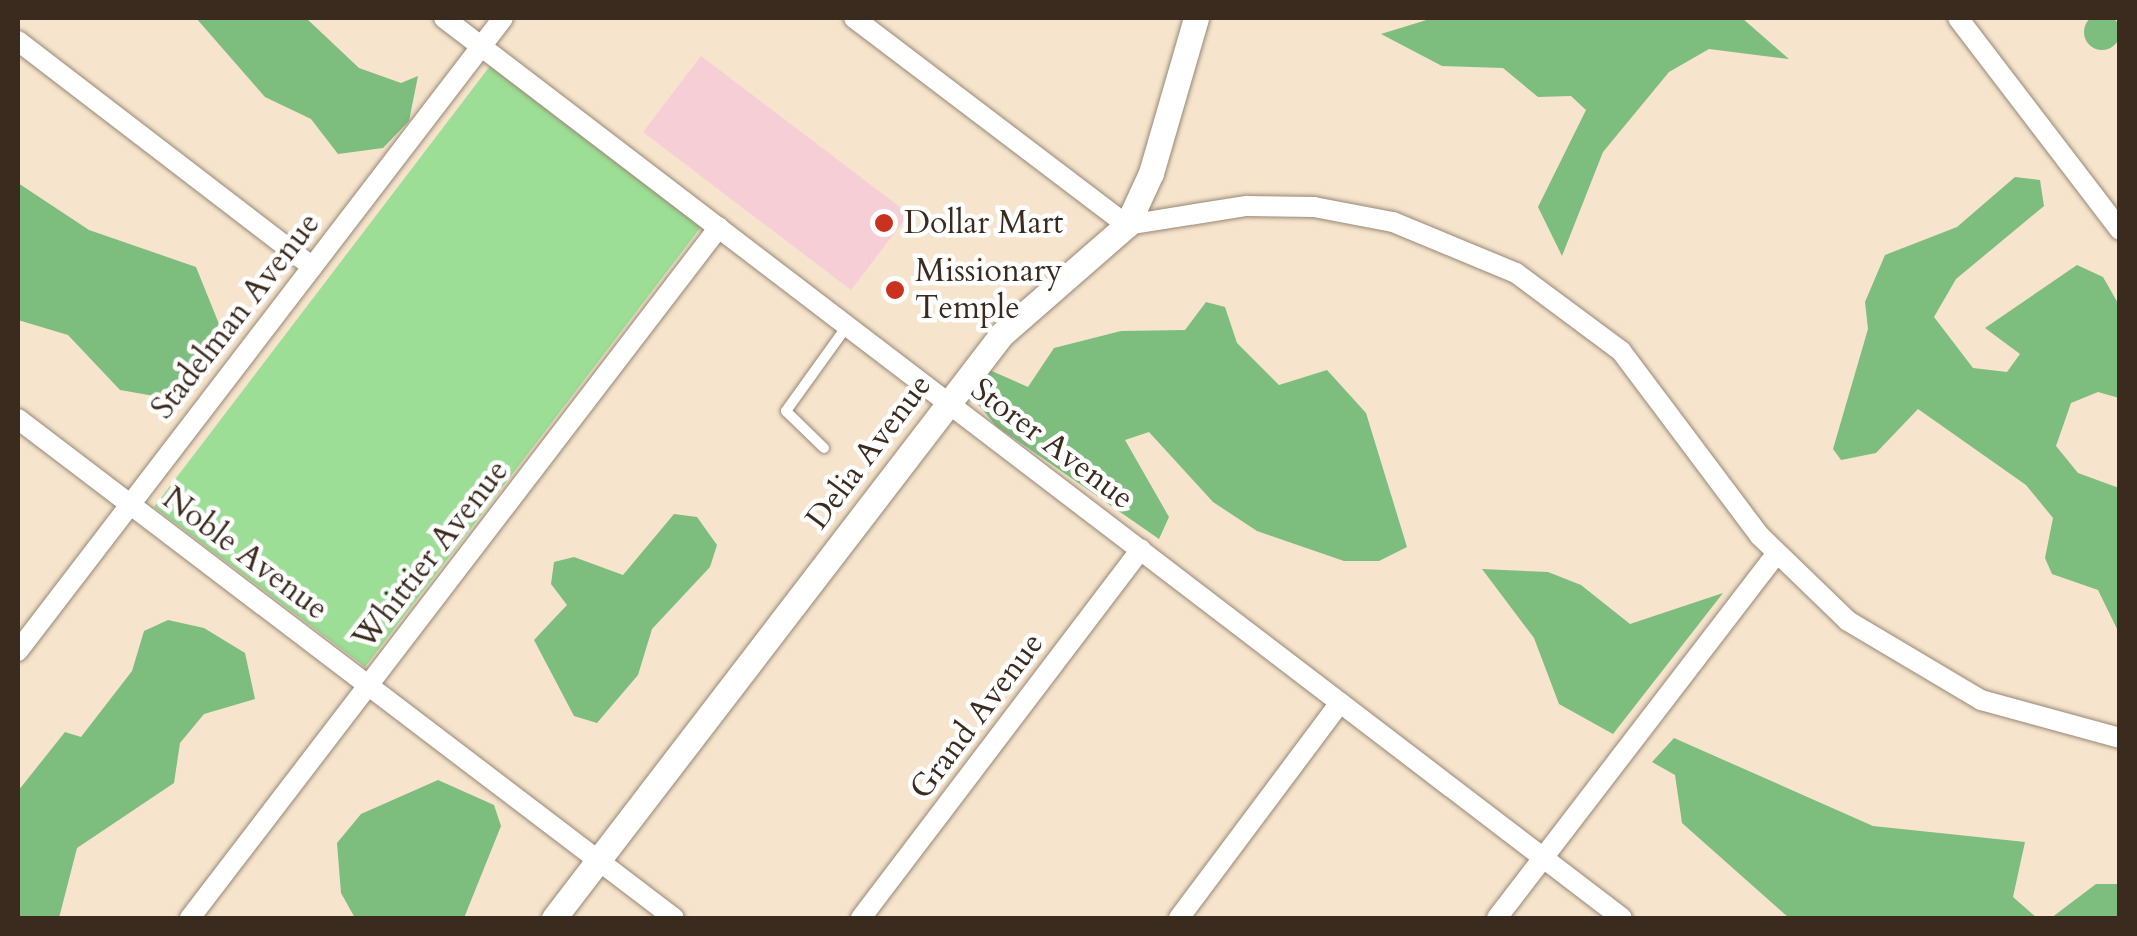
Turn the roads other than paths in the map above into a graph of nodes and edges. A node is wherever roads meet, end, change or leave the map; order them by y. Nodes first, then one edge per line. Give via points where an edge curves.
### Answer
1 (444, 18) edge
2 (502, 18) edge
3 (854, 18) edge
4 (1196, 18) edge
5 (1958, 18) edge
6 (18, 41) edge
7 (481, 46) junction
8 (1126, 225) junction
9 (720, 227) junction
10 (2120, 230) edge
11 (312, 267) junction
12 (848, 326) junction
13 (948, 402) junction
14 (18, 419) edge
15 (824, 448) dead end
16 (129, 504) junction
17 (1141, 550) junction
18 (1776, 554) junction
19 (18, 651) edge
20 (369, 685) junction
21 (1340, 703) junction
22 (2120, 738) edge
23 (1543, 858) junction
24 (598, 861) junction
25 (190, 918) edge
26 (554, 918) edge
27 (674, 918) edge
28 (862, 918) edge
29 (1179, 918) edge
30 (1497, 918) edge
31 (1622, 918) edge

1 - 7 street, Storer Avenue
2 - 7 street, Stadelman Avenue
3 - 8 street
4 - 8 street, Delia Avenue via 1151,173
5 - 10 street
6 - 11 street
7 - 9 street, Storer Avenue
7 - 11 street, Stadelman Avenue
8 - 13 street, Delia Avenue via 1030,302
8 - 18 street via 1246,206 1314,207 1393,222 1493,260 1621,351
9 - 12 street, Storer Avenue
9 - 20 street, Whittier Avenue
11 - 16 street, Stadelman Avenue
12 - 13 street, Storer Avenue
12 - 15 lane via 786,411
13 - 17 street, Storer Avenue
13 - 24 street, Delia Avenue
14 - 16 street, Noble Avenue
16 - 19 street, Stadelman Avenue
16 - 20 street, Noble Avenue
17 - 21 street, Storer Avenue
17 - 28 street, Grand Avenue
18 - 22 street via 1848,621 1939,680 2029,716
18 - 23 street
20 - 24 street, Noble Avenue
20 - 25 street, Whittier Avenue
21 - 23 street, Storer Avenue
21 - 29 street
23 - 30 street
23 - 31 street, Storer Avenue
24 - 26 street, Delia Avenue
24 - 27 street, Noble Avenue

